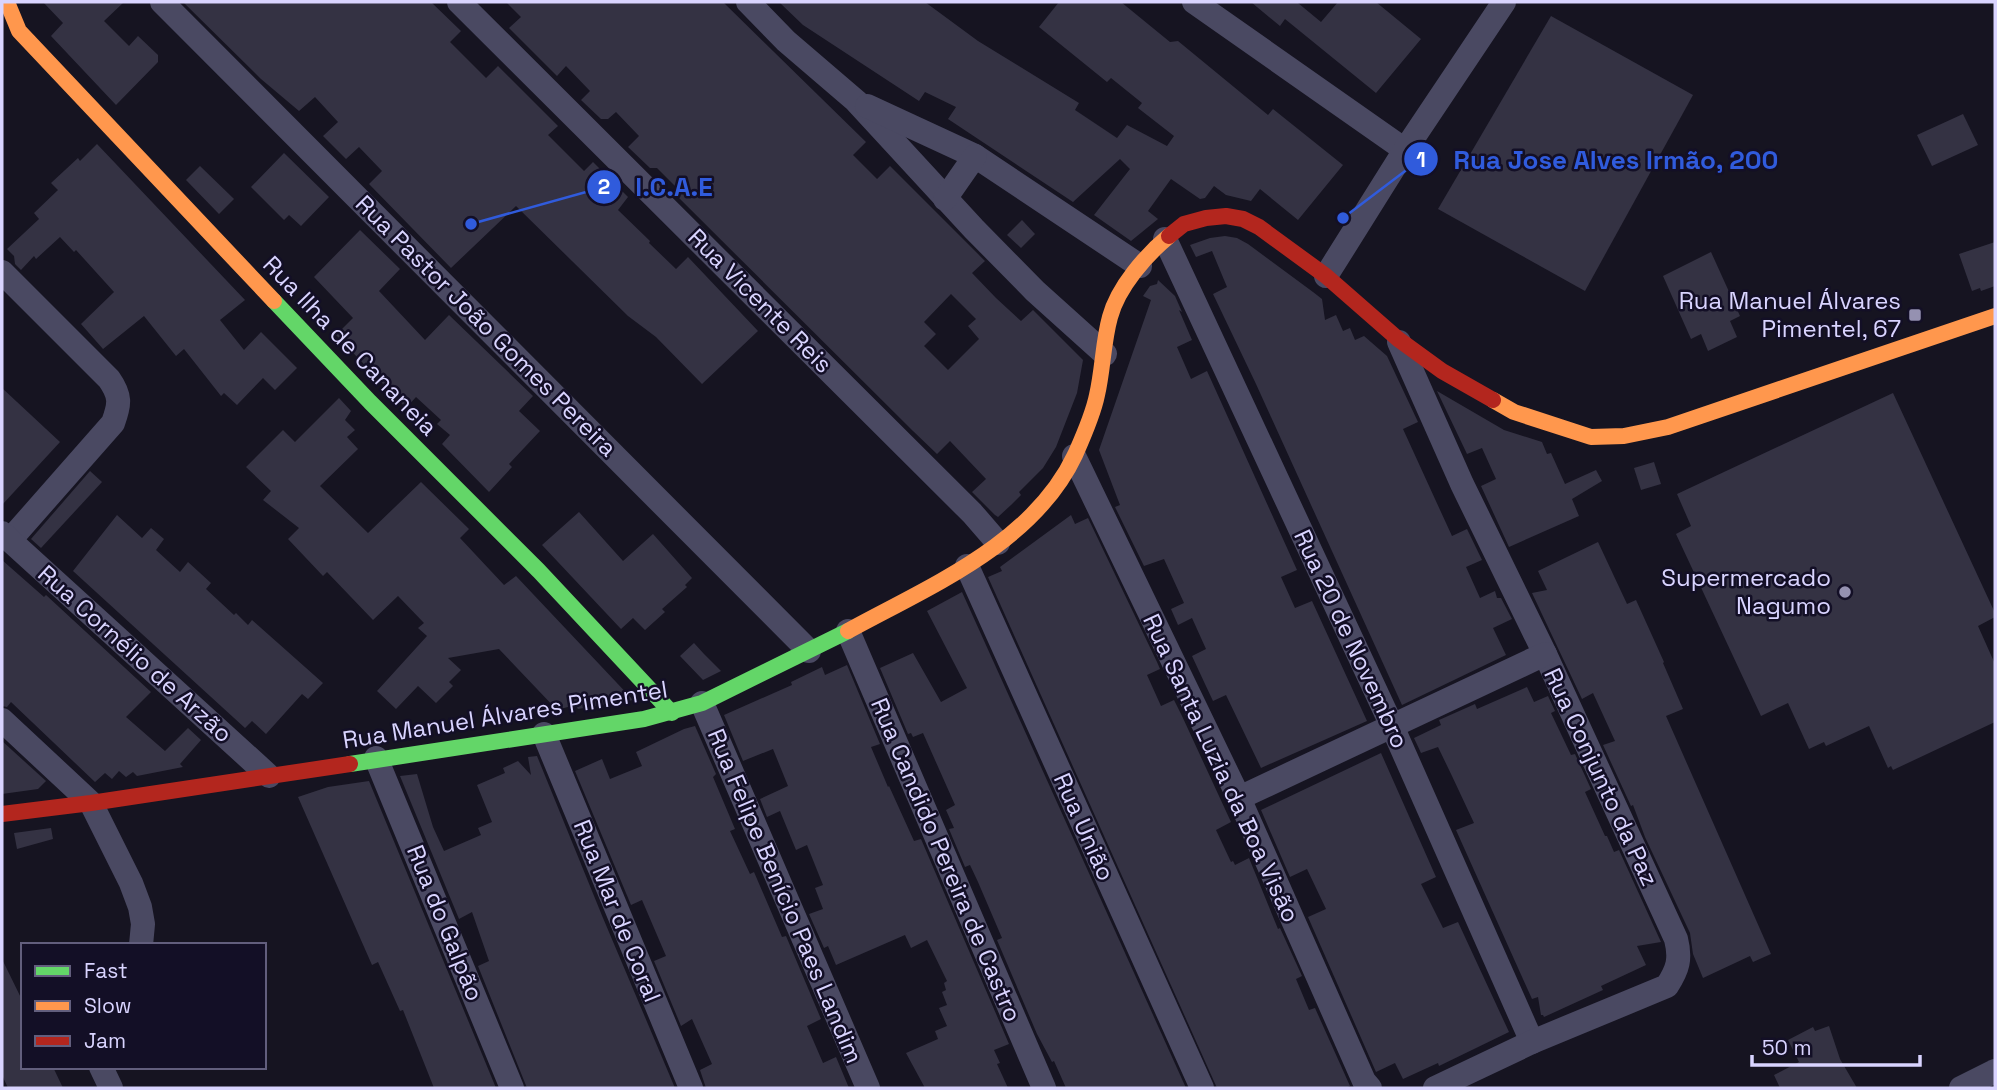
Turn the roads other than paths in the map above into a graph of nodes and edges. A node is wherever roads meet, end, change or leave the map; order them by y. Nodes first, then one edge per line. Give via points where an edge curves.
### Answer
1 (8, 2) edge
2 (163, 2) edge
3 (459, 2) edge
4 (748, 2) edge
5 (1194, 2) edge
6 (1504, 2) edge
7 (856, 101) junction
8 (1405, 150) junction
9 (975, 156) junction
10 (945, 199) junction
11 (1165, 239) junction
12 (1140, 266) junction
13 (2, 272) edge
14 (1326, 276) junction
15 (1995, 316) edge
16 (1398, 339) junction
17 (1105, 354) junction
18 (1074, 456) junction
19 (6, 536) edge
20 (998, 543) junction
21 (967, 566) junction
22 (848, 631) junction
23 (809, 651) junction
24 (1545, 654) junction
25 (702, 704) junction
26 (672, 713) junction
27 (2, 720) edge
28 (1392, 726) junction
29 (544, 734) junction
30 (376, 758) junction
31 (269, 776) junction
32 (1239, 797) junction
33 (91, 803) junction
34 (2, 814) edge
35 (141, 943) edge
36 (1532, 1042) junction
37 (103, 1069) edge
38 (1995, 1071) edge
39 (1367, 1085) edge
40 (111, 1088) edge
41 (512, 1088) edge
42 (691, 1088) edge
43 (868, 1088) edge
44 (1044, 1088) edge
45 (1202, 1088) edge
46 (1435, 1088) edge
47 (1961, 1088) edge

1 - 26 street, Rua Ilha de Cananeia via 19,31 89,107
2 - 23 street, Rua Pastor João Gomes Pereira
3 - 20 street, Rua Vicente Reis
4 - 7 street
5 - 8 street
6 - 8 street
7 - 9 street
7 - 10 street
8 - 14 street
9 - 10 street
9 - 12 street
10 - 17 street
11 - 12 street, Rua Manuel Álvares Pimentel
11 - 14 street, Rua Manuel Álvares Pimentel via 1184,224 1206,218 1243,219
11 - 28 street, Rua 20 de Novembro
12 - 17 street, Rua Manuel Álvares Pimentel via 1110,316
13 - 19 street via 109,379 119,407 113,423
14 - 16 street, Rua Manuel Álvares Pimentel
15 - 16 street, Rua Manuel Álvares Pimentel via 1668,427 1625,436 1591,436 1514,412
16 - 24 street, Rua Conjunto da Paz
17 - 18 street, Rua Manuel Álvares Pimentel via 1097,398
18 - 20 street, Rua Manuel Álvares Pimentel via 1054,489
18 - 32 street, Rua Santa Luzia da Boa Visão
19 - 31 street, Rua Cornélio de Arzão
20 - 21 street, Rua Manuel Álvares Pimentel
21 - 22 street, Rua Manuel Álvares Pimentel
21 - 45 street, Rua União
22 - 23 street, Rua Manuel Álvares Pimentel
22 - 44 street, Rua Candido Pereira de Castro
23 - 25 street, Rua Manuel Álvares Pimentel
24 - 28 street
24 - 36 street, Rua Conjunto da Paz via 1676,939 1679,965 1667,986
25 - 26 street, Rua Manuel Álvares Pimentel
25 - 43 street, Rua Felipe Benício Paes Landim
26 - 29 street, Rua Manuel Álvares Pimentel
27 - 33 street
28 - 32 street
28 - 36 street, Rua 20 de Novembro
29 - 30 street, Rua Manuel Álvares Pimentel
29 - 42 street, Rua Mar de Coral
30 - 31 street, Rua Manuel Álvares Pimentel
30 - 41 street, Rua do Galpão
31 - 33 street, Rua Manuel Álvares Pimentel
32 - 39 street, Rua Santa Luzia da Boa Visão
33 - 34 street, Rua Manuel Álvares Pimentel
33 - 35 street via 140,907
36 - 46 street, Rua Conjunto da Paz
37 - 40 street
38 - 47 street

